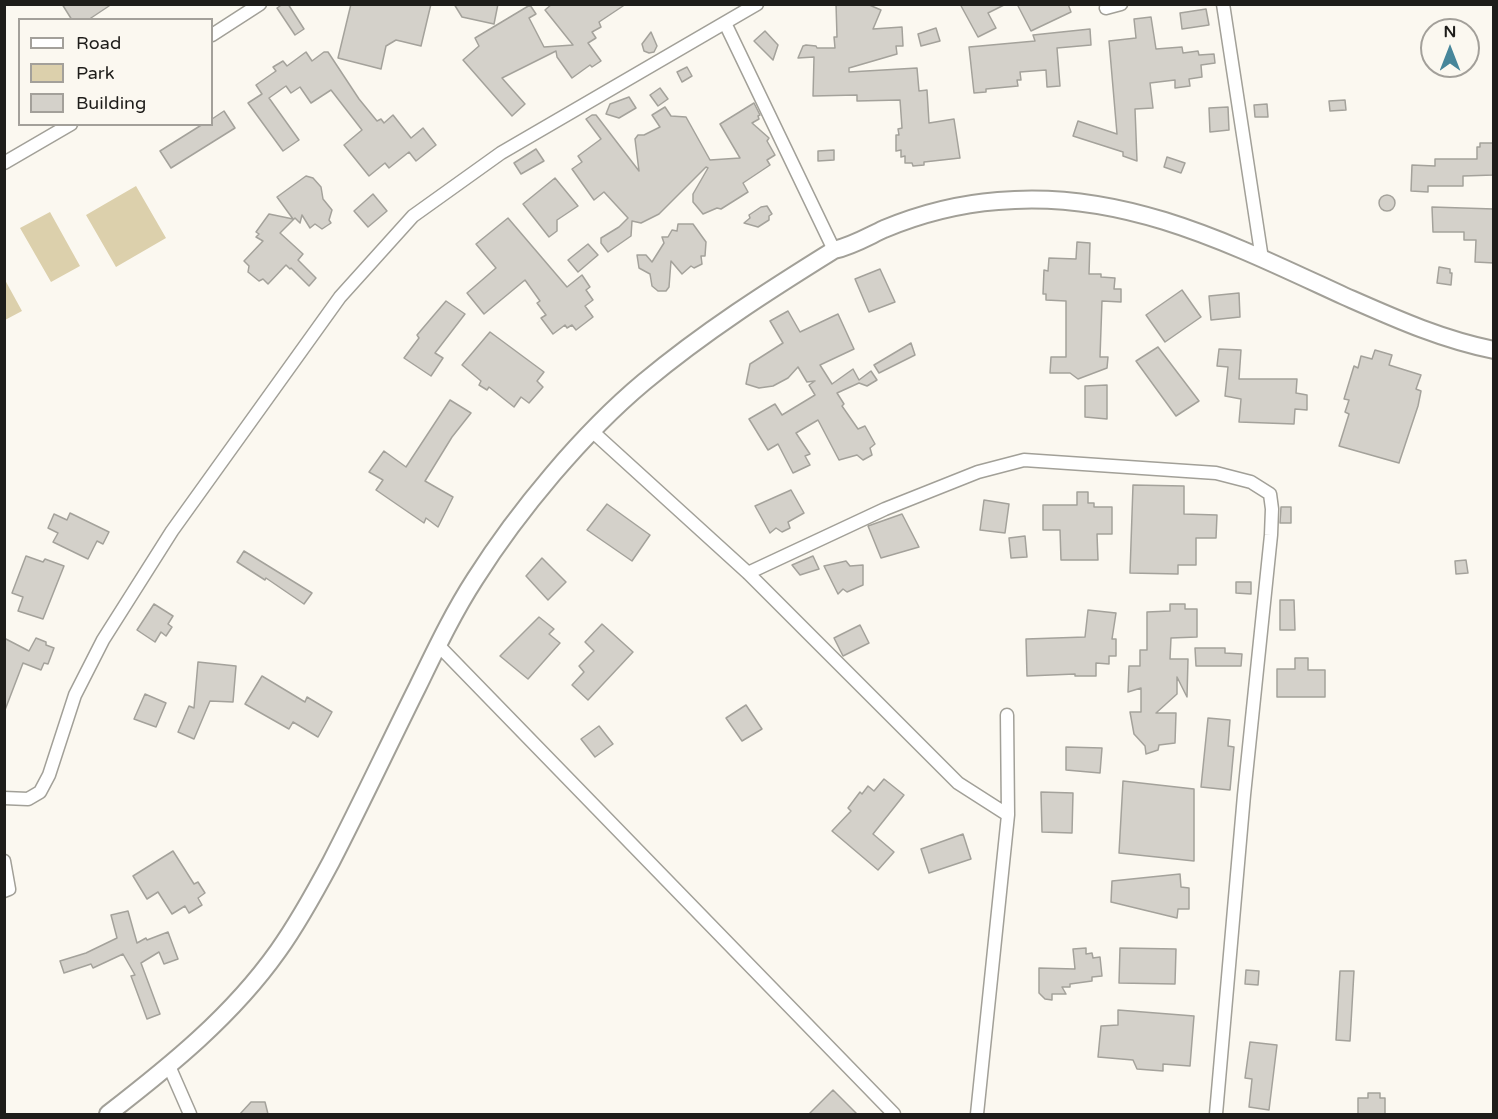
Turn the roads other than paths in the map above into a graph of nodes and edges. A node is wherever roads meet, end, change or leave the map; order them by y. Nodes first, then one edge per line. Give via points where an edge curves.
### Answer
1 (260, 4) edge
2 (757, 4) edge
3 (1121, 4) edge
4 (1223, 4) edge
5 (1106, 8) dead end
6 (726, 23) junction
7 (213, 34) edge
8 (68, 126) edge
9 (4, 163) edge
10 (834, 250) junction
11 (1262, 259) junction
12 (1494, 350) edge
13 (593, 432) junction
14 (748, 573) junction
15 (438, 645) junction
16 (1007, 715) dead end
17 (4, 798) edge
18 (1008, 815) junction
19 (4, 861) edge
20 (4, 891) edge
21 (169, 1066) junction
22 (108, 1114) edge
23 (190, 1114) edge
24 (894, 1114) edge
25 (976, 1114) edge
26 (1216, 1114) edge

1 - 7 street
2 - 6 street
3 - 5 street
4 - 11 street
6 - 10 street
6 - 17 street via 501,153 413,216 340,297 172,531 103,640 75,695 40,792 28,799
8 - 9 street
10 - 11 main road via 954,207 1000,200 1051,199 1130,210
10 - 13 main road via 708,332 643,383
11 - 12 main road via 1425,332
13 - 14 street
13 - 15 main road via 547,482 493,551
14 - 18 street via 958,783
14 - 26 street via 885,509 978,472 1024,460 1216,473 1251,482 1270,494 1271,535
15 - 21 main road via 310,901 279,950 227,1014
15 - 24 street
16 - 18 street
18 - 25 street
19 - 20 street via 9,889
21 - 22 main road
21 - 23 street

